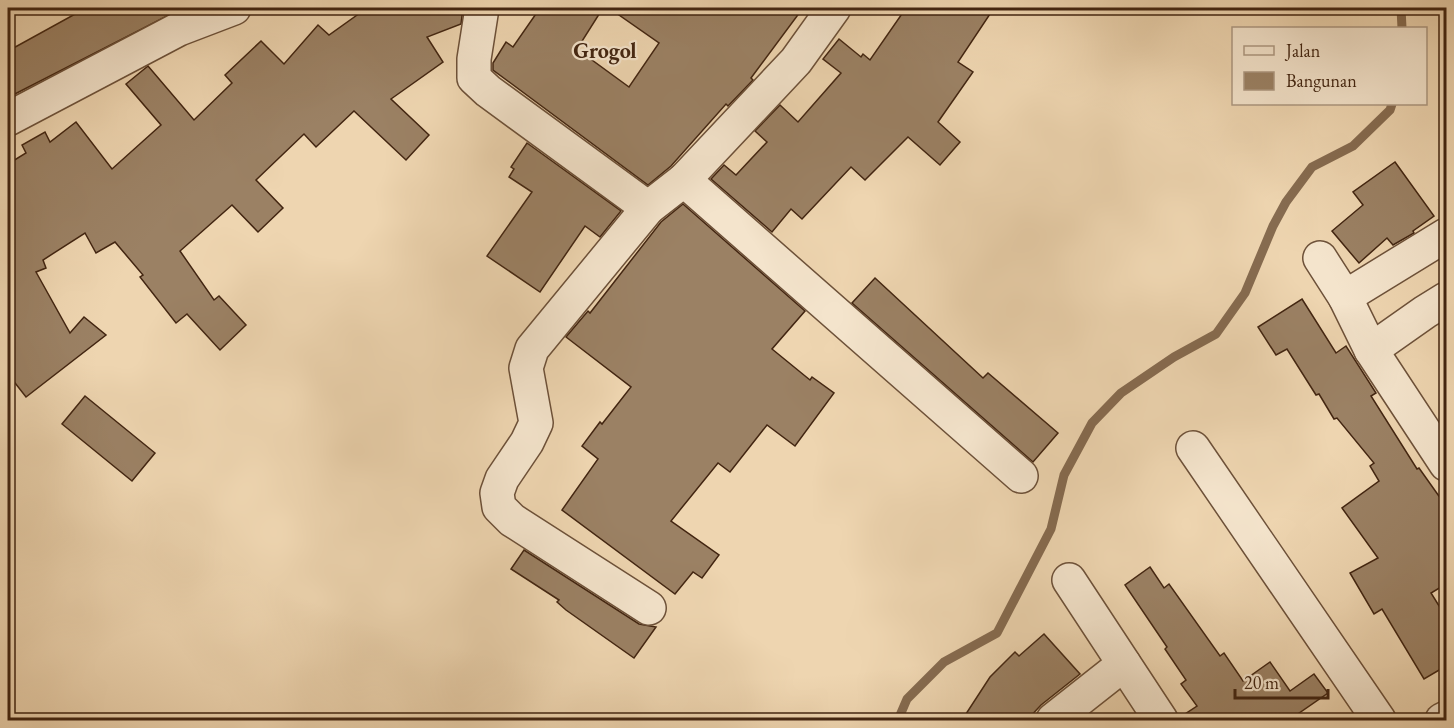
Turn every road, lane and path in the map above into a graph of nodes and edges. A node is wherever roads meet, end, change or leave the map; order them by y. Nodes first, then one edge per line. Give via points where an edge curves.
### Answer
1 (234, 8) edge
2 (482, 8) edge
3 (834, 8) edge
4 (8, 119) edge
5 (684, 180) junction
6 (648, 208) junction
7 (1446, 235) edge
8 (1320, 258) dead end
9 (1344, 297) junction
10 (1446, 299) edge
11 (1371, 350) junction
12 (1193, 448) dead end
13 (1446, 464) edge
14 (1021, 476) dead end
15 (1069, 580) dead end
16 (649, 608) dead end
17 (1124, 664) junction
18 (1446, 718) edge
19 (1053, 720) edge
20 (1161, 720) edge
21 (1379, 720) edge
22 (1442, 720) edge

1 - 4 street via 179,29
2 - 6 street via 474,78
3 - 5 street via 796,62
5 - 6 street
5 - 14 street
6 - 16 street via 532,349 526,368 536,423 497,493 499,507 512,520
7 - 9 street
8 - 9 street
9 - 11 street
10 - 11 street
11 - 13 street
12 - 21 street
15 - 17 street
17 - 19 street
17 - 20 street
18 - 22 street

